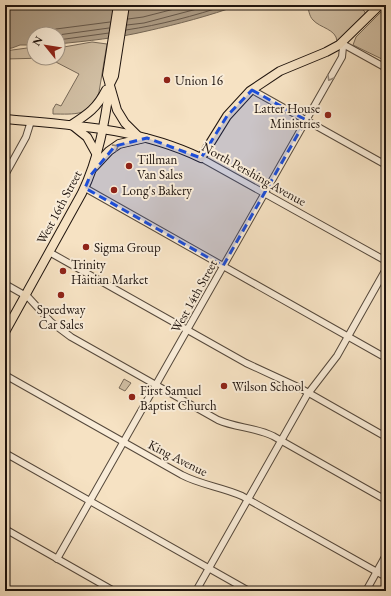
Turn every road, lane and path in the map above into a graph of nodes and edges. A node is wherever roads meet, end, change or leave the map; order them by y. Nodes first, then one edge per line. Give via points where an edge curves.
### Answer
1 (118, 5) edge
2 (125, 5) edge
3 (380, 5) edge
4 (342, 43) junction
5 (112, 65) junction
6 (386, 68) edge
7 (110, 84) junction
8 (252, 90) junction
9 (5, 119) edge
10 (306, 120) junction
11 (31, 121) junction
12 (71, 125) junction
13 (102, 129) junction
14 (138, 136) junction
15 (147, 138) junction
16 (97, 156) junction
17 (201, 158) junction
18 (386, 165) edge
19 (92, 169) junction
20 (5, 175) edge
21 (85, 188) junction
22 (264, 193) junction
23 (49, 252) junction
24 (386, 261) edge
25 (223, 266) junction
26 (386, 269) edge
27 (5, 284) edge
28 (25, 295) junction
29 (187, 330) junction
30 (5, 332) edge
31 (348, 337) junction
32 (386, 358) edge
33 (5, 375) edge
34 (156, 384) junction
35 (309, 393) junction
36 (386, 437) edge
37 (281, 440) junction
38 (124, 442) junction
39 (5, 453) edge
40 (248, 499) junction
41 (386, 500) edge
42 (90, 501) junction
43 (5, 529) edge
44 (386, 555) edge
45 (57, 559) junction
46 (209, 568) junction
47 (376, 572) junction
48 (386, 577) edge
49 (114, 591) edge
50 (196, 591) edge
51 (249, 591) edge
52 (366, 591) edge

1 - 5 main road, West 16th Street
2 - 5 main road, West 16th Street
3 - 4 main road
4 - 6 street
4 - 8 main road via 288,67
4 -> 10 street, West 14th Street via 342,56
5 - 7 main road, West 16th Street via 107,75
7 - 12 main road via 94,109
7 - 13 main road, West 16th Street
7 - 14 main road via 117,110
8 - 10 street
8 - 17 main road via 227,116
9 - 11 main road, North Pershing Avenue
10 - 18 street
10 - 22 street, West 14th Street
11 - 12 main road, North Pershing Avenue
11 - 20 street via 26,137
12 - 13 main road, North Pershing Avenue
12 - 16 main road via 87,137
13 - 14 main road, North Pershing Avenue
13 - 16 main road, West 16th Street
14 - 15 main road, North Pershing Avenue
15 - 17 main road, North Pershing Avenue
19 -> 15 main road via 119,144
16 - 19 main road, West 16th Street
17 - 22 street, North Pershing Avenue
19 - 21 main road, West 16th Street
21 - 23 main road, West 16th Street
21 - 25 street
22 - 24 street, North Pershing Avenue
22 - 25 street, West 14th Street
23 - 28 main road, West 16th Street
23 - 29 street
25 - 29 street, West 14th Street
25 - 31 street
26 - 31 street
27 - 28 street
28 - 30 main road, West 16th Street
28 - 34 street via 63,332
29 - 34 street, West 14th Street
29 - 35 street via 255,368
31 - 32 street
31 - 35 street
33 - 38 street, King Avenue
34 - 37 street via 224,422 265,432
34 - 38 street, West 14th Street
35 - 36 street
35 - 37 street
37 - 40 street
37 - 41 street
38 - 40 street, King Avenue via 190,479 229,490
38 - 42 street, West 14th Street
39 - 42 street
40 - 46 street
40 - 47 street, King Avenue
42 - 45 street, West 14th Street
42 - 46 street
43 - 45 street
44 - 47 street
45 - 49 street
46 - 50 street
46 - 51 street
47 - 48 street, King Avenue
47 - 52 street

